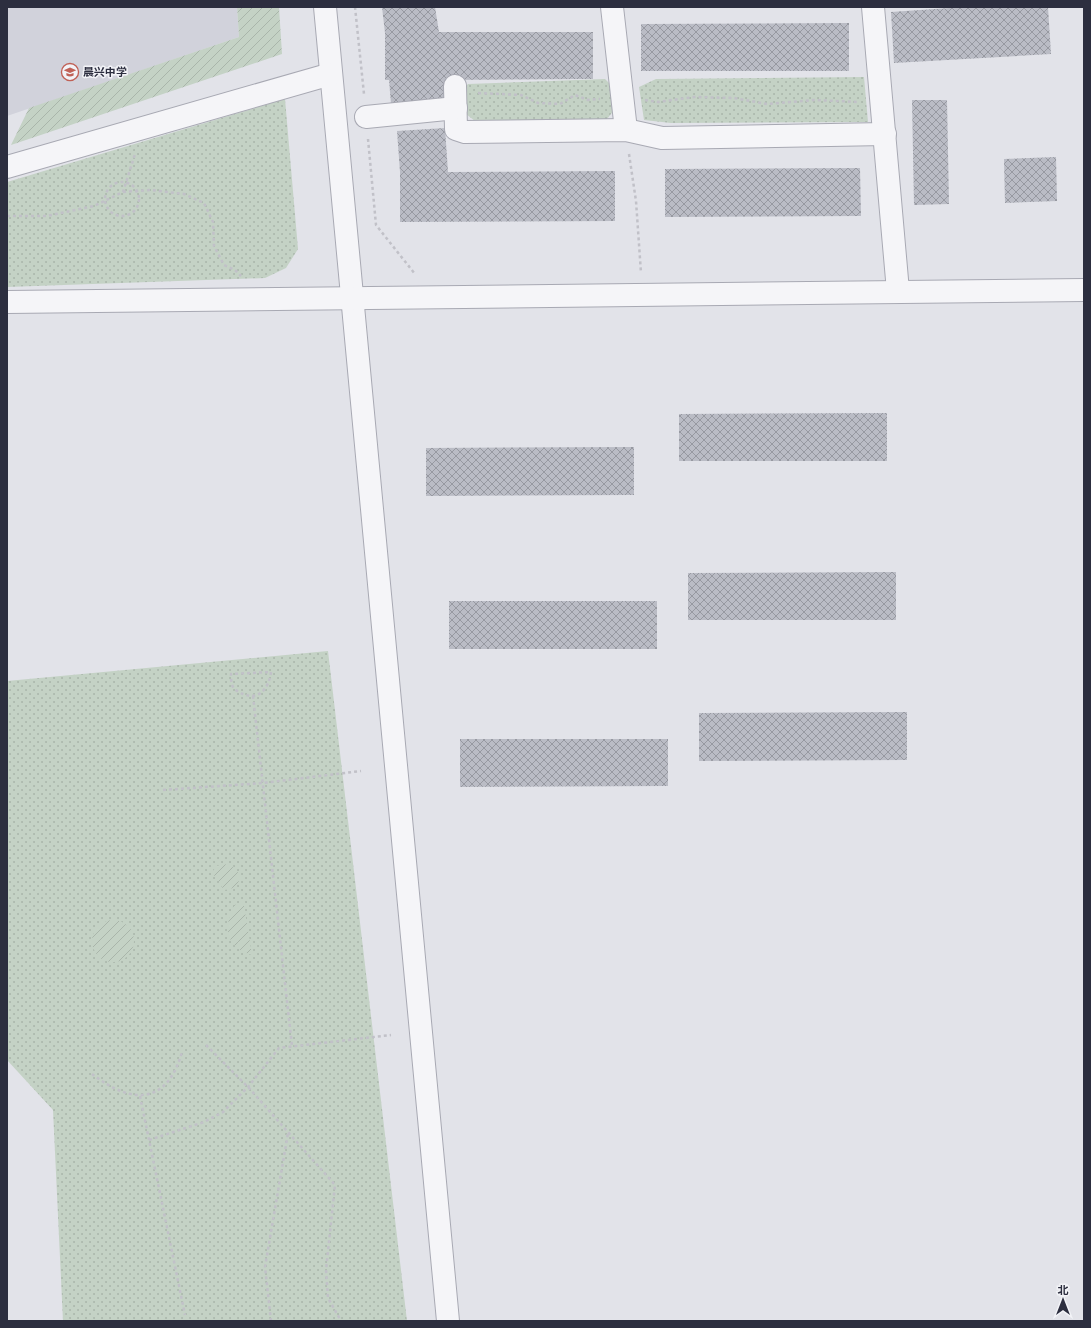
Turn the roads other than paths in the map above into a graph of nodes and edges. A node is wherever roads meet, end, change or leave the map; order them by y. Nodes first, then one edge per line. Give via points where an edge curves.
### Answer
1 (325, 7) edge
2 (612, 7) edge
3 (873, 7) edge
4 (331, 74) junction
5 (366, 117) road end
6 (626, 130) junction
7 (884, 134) junction
8 (7, 167) edge
9 (1084, 290) edge
10 (898, 292) junction
11 (352, 297) junction
12 (7, 302) edge
13 (448, 1321) edge

1 - 4 street
2 - 6 street
3 - 7 street
4 - 8 street
4 - 11 street
5 - 6 street via 455,96 456,129 465,132
6 - 7 street via 662,138
7 - 10 street
9 - 10 street
10 - 11 street
11 - 12 street
11 - 13 street

